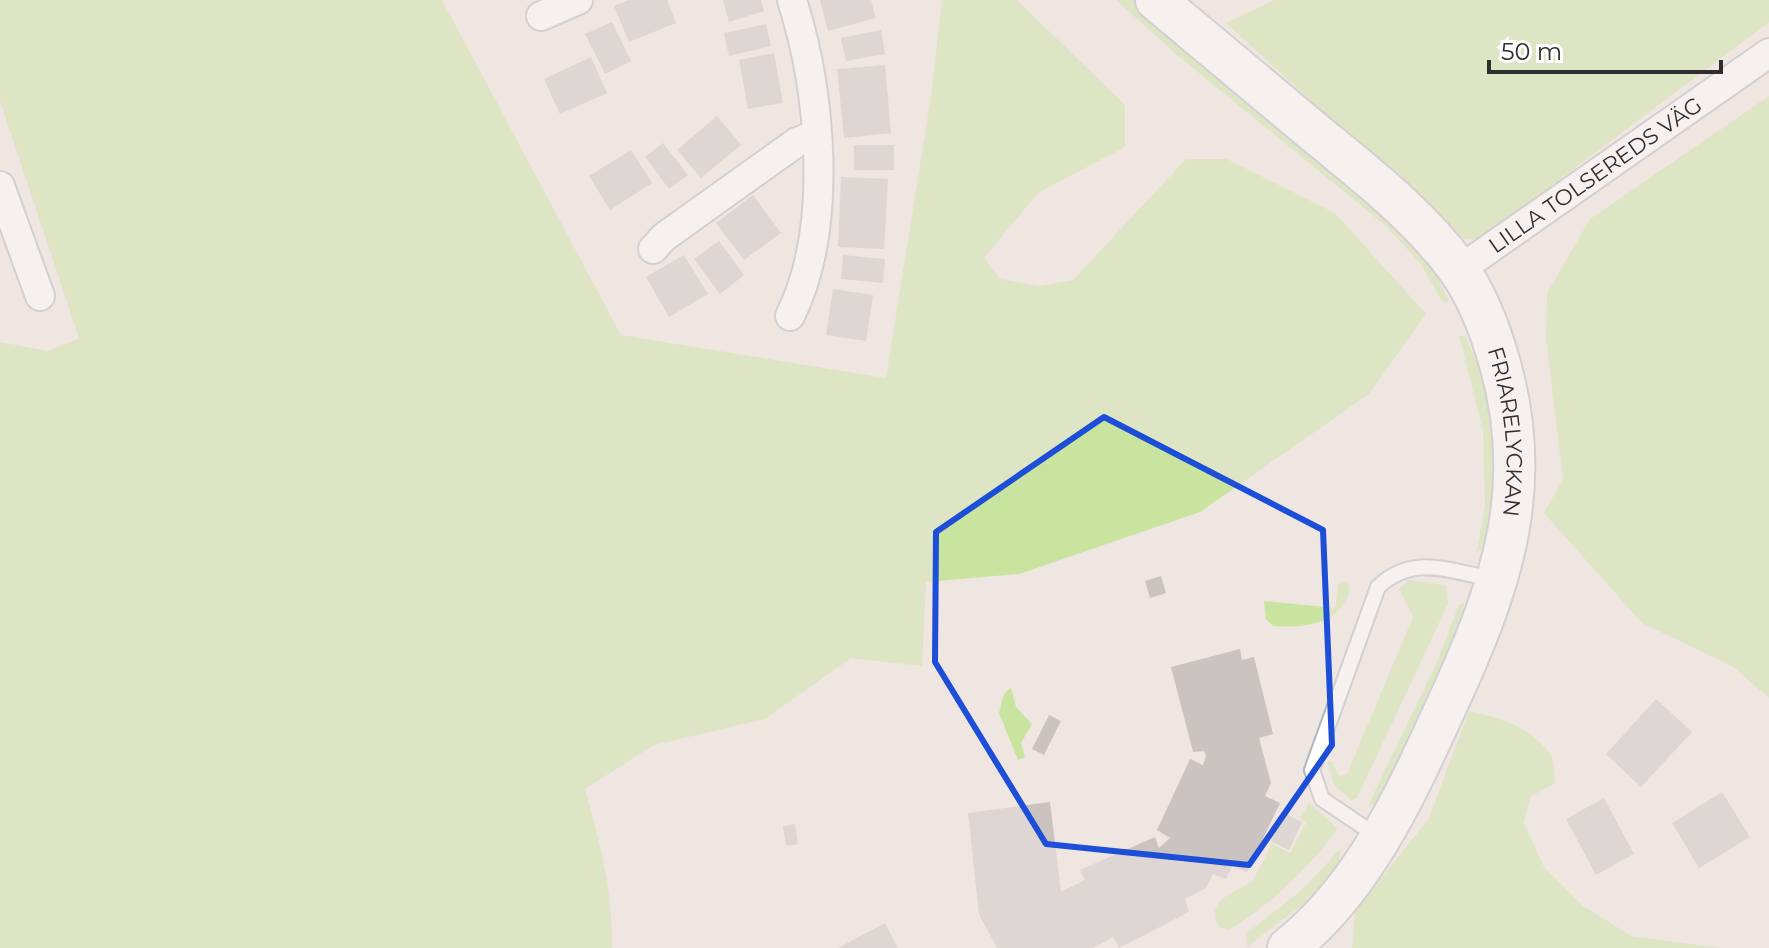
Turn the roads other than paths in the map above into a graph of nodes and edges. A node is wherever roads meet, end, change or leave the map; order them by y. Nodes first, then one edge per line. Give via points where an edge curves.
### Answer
1 (578, 0) edge
2 (792, 0) edge
3 (1156, 0) edge
4 (541, 16) dead end
5 (1769, 53) edge
6 (816, 135) junction
7 (0, 186) edge
8 (653, 249) dead end
9 (1459, 270) junction
10 (40, 296) dead end
11 (790, 316) dead end
12 (1498, 580) junction
13 (1380, 837) junction
14 (1305, 943) edge

1 - 4 street
2 - 6 street via 806,46
3 - 9 street, FRIARELYCKAN via 1373,181
5 - 9 street, LILLA TOLSEREDS VÄG
6 - 8 street via 797,142
6 - 11 street via 816,214 806,285
7 - 10 street
9 - 12 street, FRIARELYCKAN via 1495,345 1515,440 1511,534
12 - 13 street, FRIARELYCKAN via 1471,653
12 - 13 lane via 1408,567 1378,587 1312,770 1322,799
13 - 14 street, FRIARELYCKAN

